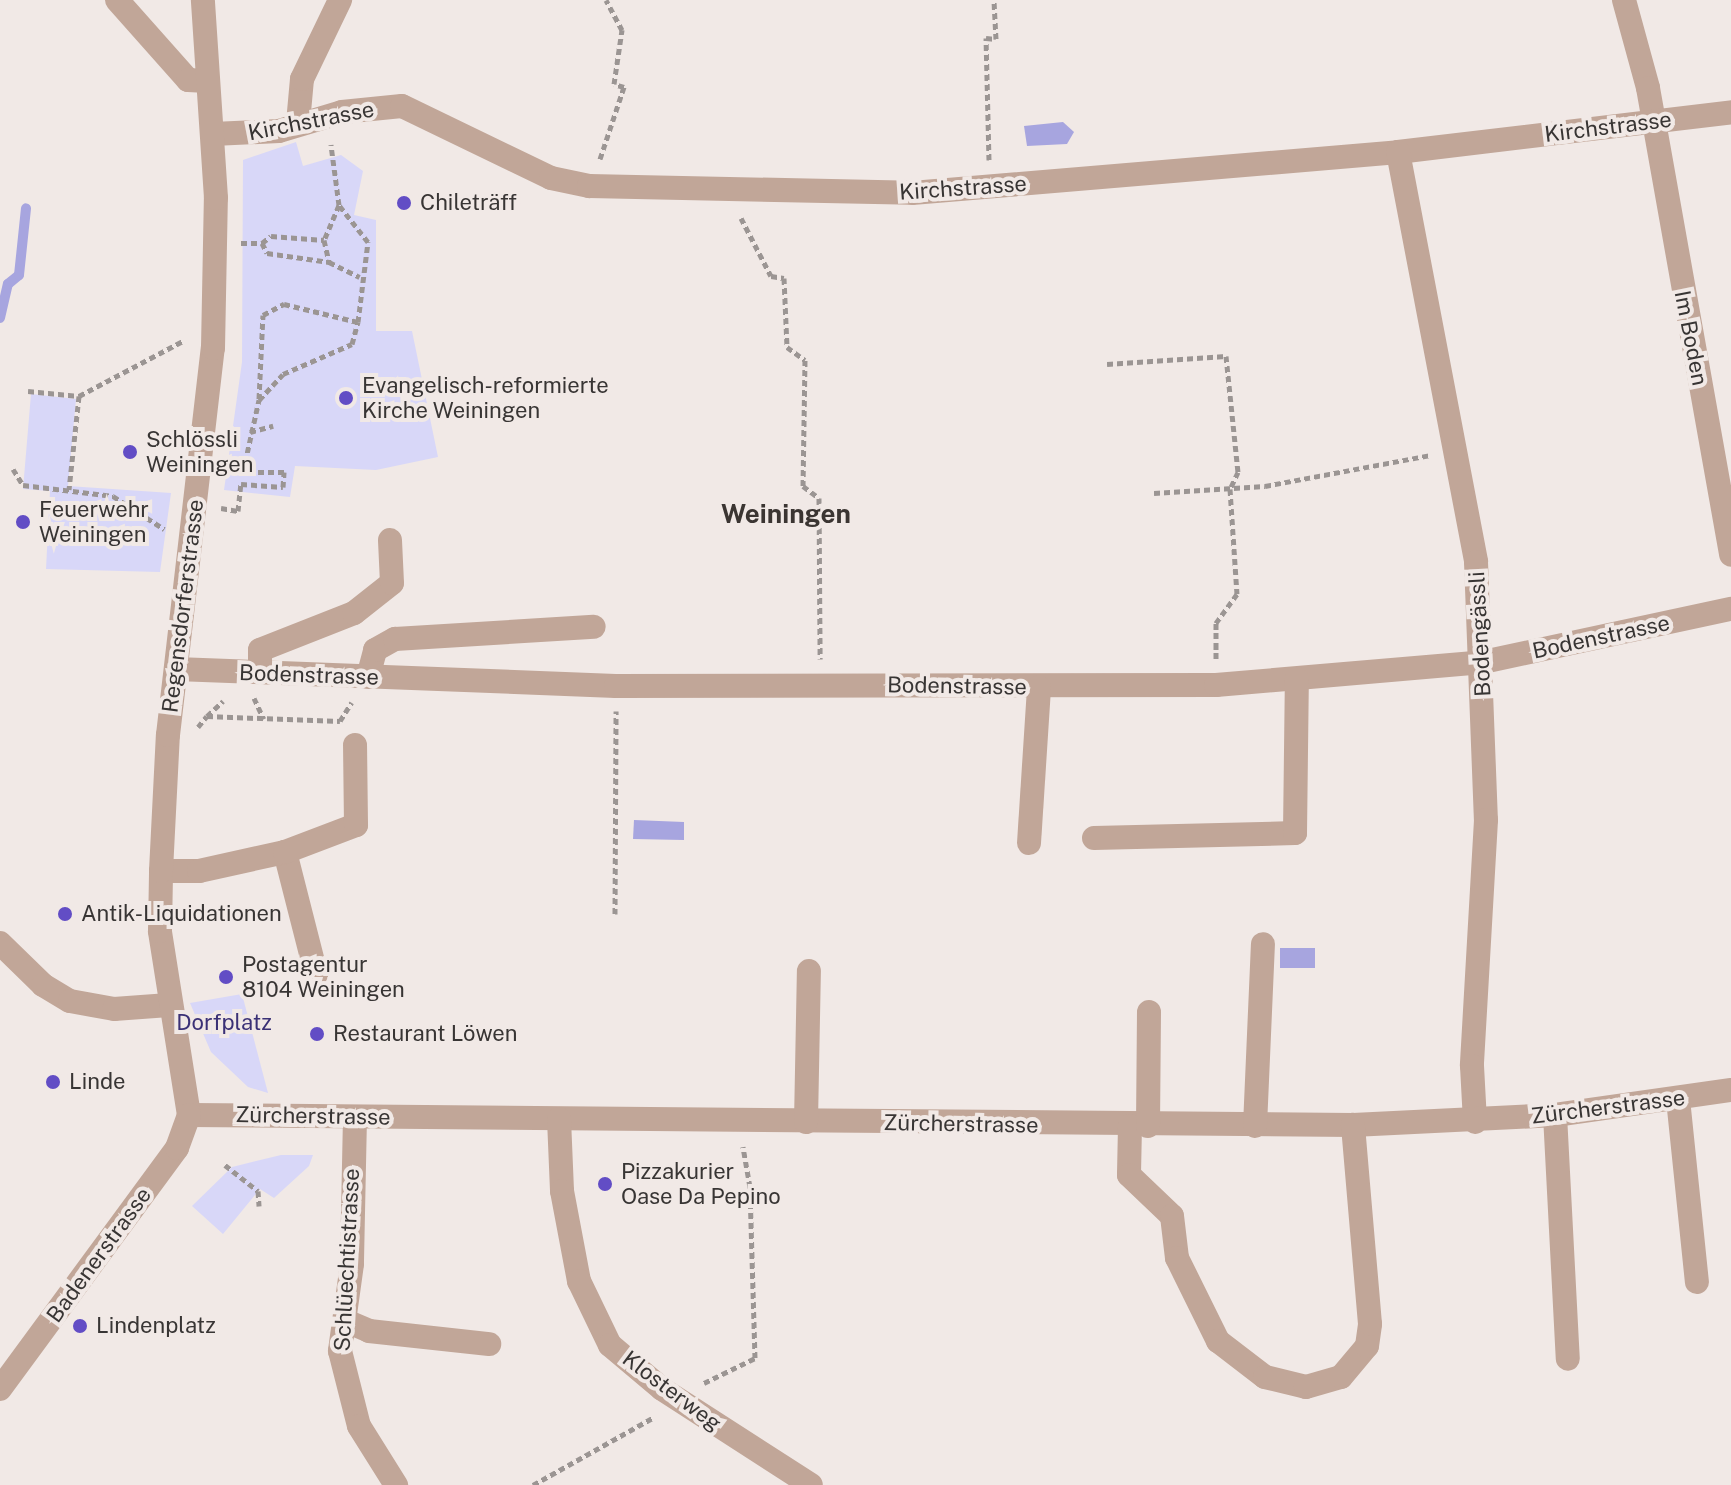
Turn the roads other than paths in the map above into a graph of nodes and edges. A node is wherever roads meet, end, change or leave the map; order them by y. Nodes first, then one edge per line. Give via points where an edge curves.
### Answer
1 (117, 0) edge
2 (203, 0) edge
3 (340, 0) edge
4 (1624, 0) edge
5 (207, 81) junction
6 (1731, 112) edge
7 (1651, 122) junction
8 (298, 123) junction
9 (213, 134) junction
10 (1398, 152) junction
11 (390, 540) dead end
12 (1731, 555) edge
13 (1731, 609) edge
14 (594, 627) dead end
15 (1483, 662) junction
16 (176, 669) junction
17 (260, 672) junction
18 (1297, 679) junction
19 (362, 686) junction
20 (1039, 687) junction
21 (355, 745) dead end
22 (1094, 838) dead end
23 (1029, 843) dead end
24 (285, 852) junction
25 (161, 871) junction
26 (0, 943) edge
27 (1263, 944) dead end
28 (809, 971) dead end
29 (316, 974) dead end
30 (169, 1005) junction
31 (1149, 1012) dead end
32 (1731, 1090) edge
33 (1678, 1099) junction
34 (189, 1115) junction
35 (1555, 1115) junction
36 (355, 1117) junction
37 (559, 1119) junction
38 (806, 1122) junction
39 (1475, 1122) junction
40 (1353, 1125) junction
41 (1139, 1126) junction
42 (1255, 1126) junction
43 (1697, 1282) dead end
44 (346, 1321) junction
45 (489, 1344) dead end
46 (1568, 1359) dead end
47 (0, 1389) edge
48 (396, 1485) edge
49 (811, 1485) edge

1 - 5 street via 188,80
2 - 5 street, Regensdorferstrasse
3 - 8 street via 302,79
4 - 7 street, Im Boden via 1648,88
5 - 9 street, Regensdorferstrasse
6 - 7 street, Kirchstrasse
7 - 10 street, Kirchstrasse
7 - 12 street, Im Boden
8 - 9 street, Kirchstrasse via 279,131
8 - 10 street, Kirchstrasse via 402,106 551,178 589,186 727,192 989,188
9 - 16 street, Regensdorferstrasse via 213,348
10 - 15 street, Bodengässli via 1476,562
11 - 17 street via 392,583 354,613 260,650
13 - 15 street, Bodenstrasse
14 - 19 street via 395,639 375,650
15 - 18 street, Bodenstrasse
15 - 39 street, Bodengässli via 1486,820 1472,1066
16 - 17 street, Bodenstrasse
16 - 25 street, Regensdorferstrasse
17 - 19 street, Bodenstrasse
18 - 20 street, Bodenstrasse
18 - 22 street via 1295,833
19 - 20 street, Bodenstrasse
20 - 23 street
21 - 24 street via 356,825
24 - 25 street via 199,871
24 - 29 street
25 - 30 street, Regensdorferstrasse via 160,931
26 - 30 street via 43,985 70,1001 114,1009
27 - 42 street
28 - 38 street
30 - 34 street, Regensdorferstrasse
31 - 41 street
32 - 33 street, Zürcherstrasse
33 - 35 street, Zürcherstrasse
33 - 43 street
34 - 36 street, Zürcherstrasse
34 - 47 street, Badenerstrasse via 177,1148
35 - 39 street, Zürcherstrasse
35 - 46 street
36 - 37 street, Zürcherstrasse
36 - 44 street, Schlüechtistrasse
37 - 38 street, Zürcherstrasse
37 - 49 street, Klosterweg via 562,1191 579,1281 610,1345 681,1401
38 - 41 street, Zürcherstrasse
39 - 40 street, Zürcherstrasse
40 - 41 street via 1370,1324 1367,1346 1341,1377 1306,1387 1265,1377 1218,1341 1177,1258 1172,1216 1129,1175
40 - 42 street, Zürcherstrasse
41 - 42 street, Zürcherstrasse
44 - 45 street via 369,1331
44 - 48 street, Schlüechtistrasse via 340,1351 350,1400 366,1440

